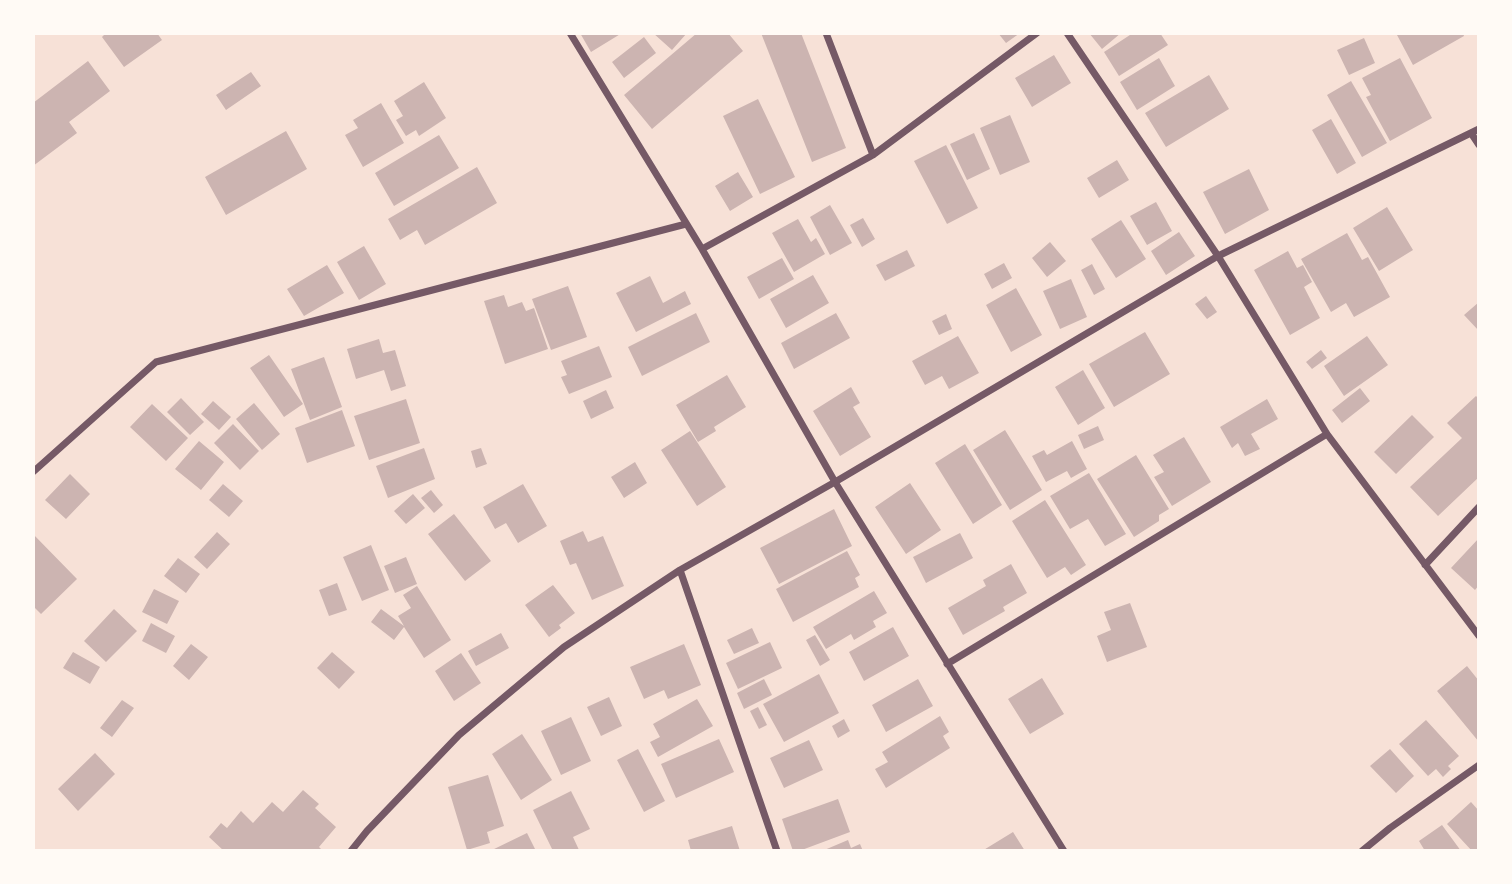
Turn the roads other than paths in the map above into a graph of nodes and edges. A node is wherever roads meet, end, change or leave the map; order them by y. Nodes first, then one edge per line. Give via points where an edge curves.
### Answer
1 (570, 33) edge
2 (826, 33) edge
3 (1037, 33) edge
4 (1067, 33) edge
5 (1475, 131) edge
6 (1479, 145) edge
7 (873, 155) junction
8 (686, 224) junction
9 (702, 249) junction
10 (1218, 256) junction
11 (1327, 433) junction
12 (33, 472) edge
13 (835, 482) junction
14 (1479, 507) edge
15 (1425, 565) junction
16 (680, 570) junction
17 (1479, 636) edge
18 (947, 664) junction
19 (1479, 765) edge
20 (351, 851) edge
21 (777, 851) edge
22 (1064, 851) edge
23 (1362, 851) edge

1 - 8 street
2 - 7 street
3 - 7 street
4 - 10 street
5 - 6 street
5 - 10 street
7 - 9 street
8 - 9 street
8 - 12 street via 156,362
9 - 13 street
10 - 11 street
10 - 13 street
11 - 15 street
11 - 18 street
13 - 16 street
13 - 18 street
14 - 15 street
15 - 17 street
16 - 20 street via 564,647 459,735
16 - 21 street
18 - 22 street
19 - 23 street

